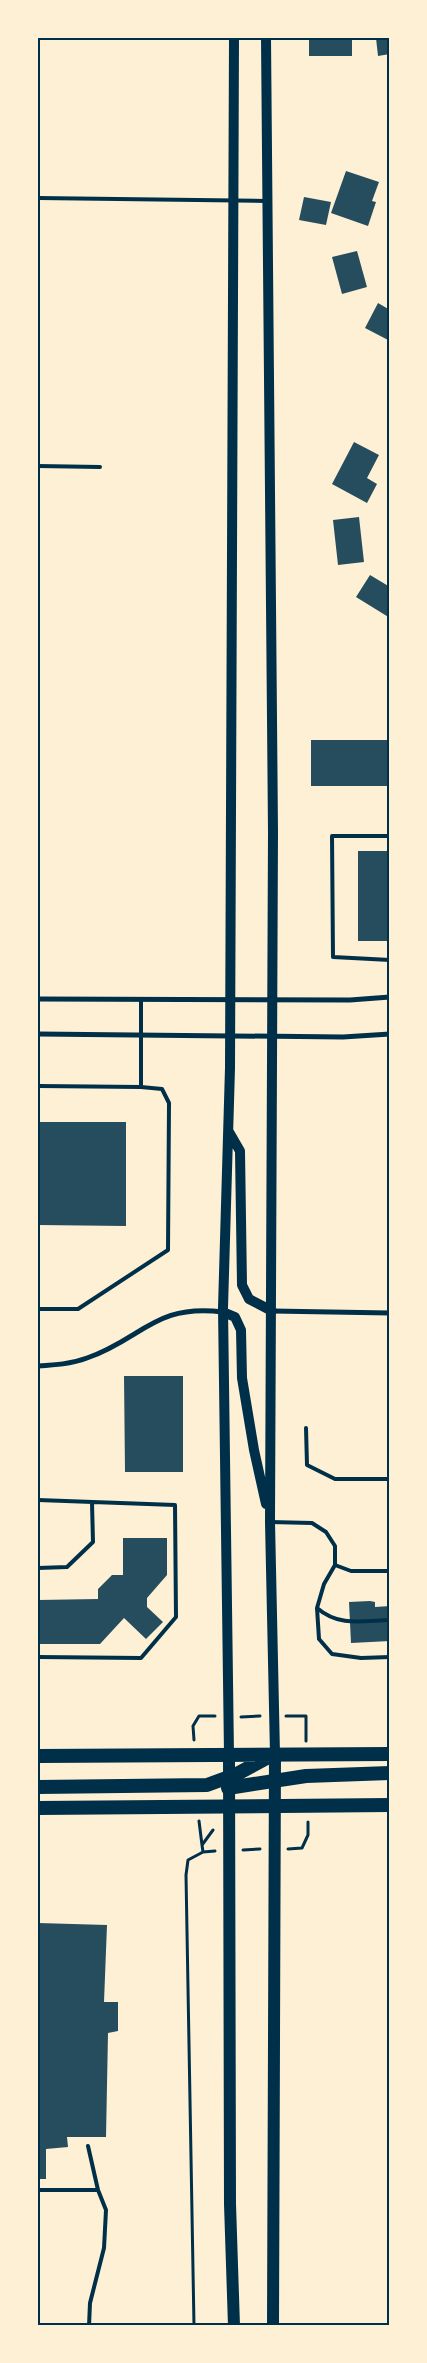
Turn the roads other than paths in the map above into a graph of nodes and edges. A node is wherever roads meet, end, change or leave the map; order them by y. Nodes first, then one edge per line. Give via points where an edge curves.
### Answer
1 (234, 38) edge
2 (266, 38) edge
3 (38, 198) edge
4 (234, 199) junction
5 (268, 201) junction
6 (38, 466) edge
7 (100, 467) dead end
8 (390, 836) edge
9 (390, 960) edge
10 (390, 996) edge
11 (38, 999) edge
12 (141, 999) junction
13 (229, 1000) junction
14 (272, 1001) junction
15 (38, 1034) edge
16 (390, 1034) edge
17 (141, 1035) junction
18 (272, 1035) junction
19 (230, 1036) junction
20 (38, 1086) edge
21 (141, 1087) junction
22 (228, 1132) junction
23 (38, 1309) edge
24 (272, 1311) junction
25 (224, 1312) junction
26 (390, 1313) edge
27 (38, 1366) edge
28 (306, 1428) dead end
29 (390, 1479) edge
30 (38, 1500) edge
31 (92, 1503) junction
32 (270, 1522) junction
33 (335, 1565) junction
34 (38, 1568) edge
35 (390, 1570) edge
36 (318, 1608) junction
37 (390, 1620) edge
38 (38, 1657) edge
39 (390, 1657) edge
40 (229, 1754) junction
41 (275, 1754) junction
42 (390, 1754) edge
43 (38, 1756) edge
44 (390, 1774) edge
45 (274, 1781) junction
46 (228, 1782) junction
47 (38, 1787) edge
48 (274, 1805) junction
49 (390, 1805) edge
50 (228, 1806) junction
51 (38, 1808) edge
52 (88, 2146) dead end
53 (38, 2190) edge
54 (98, 2190) junction
55 (89, 2326) edge
56 (234, 2326) edge
57 (273, 2326) edge

1 - 4 main road
2 - 5 main road
3 - 4 lane
4 - 5 lane
4 - 13 main road
5 - 14 main road
6 - 7 lane
8 - 9 lane via 332,836 333,957
10 - 14 street
11 - 12 street
12 - 13 street
12 - 17 lane
13 - 14 street
13 - 19 main road
14 - 18 main road
15 - 17 street
16 - 18 street via 343,1037
17 - 19 street
17 - 21 lane
18 - 19 street
18 - 24 main road
19 - 22 main road
20 - 21 lane
21 - 23 lane via 162,1089 169,1103 168,1250 78,1309
22 - 24 main road via 240,1151 242,1285 250,1299
22 - 25 main road
24 - 26 street
24 - 32 main road
25 - 27 street via 176,1313 145,1325 88,1358
25 - 32 main road via 235,1317 241,1330 242,1378
25 - 40 main road
28 - 29 lane via 307,1466 335,1479
30 - 31 lane
31 - 34 lane via 93,1542 67,1567
31 - 38 lane via 175,1504 176,1617 141,1658
32 - 33 lane via 312,1523 326,1532 335,1546
32 - 41 main road
33 - 35 lane via 351,1571
33 - 36 lane via 324,1584
36 - 37 lane via 338,1621
36 - 39 lane via 319,1638 332,1654
40 - 41 highway
40 - 43 highway
40 - 46 main road
41 - 42 highway
41 - 45 main road
41 - 46 highway
44 - 45 highway via 306,1776
45 - 46 highway
45 - 48 main road
46 - 47 highway
46 - 50 main road
48 - 49 highway
48 - 50 highway
48 - 57 main road
50 - 51 highway
50 - 56 main road
52 - 54 lane
53 - 54 lane
54 - 55 lane via 106,2210 104,2248 90,2303

